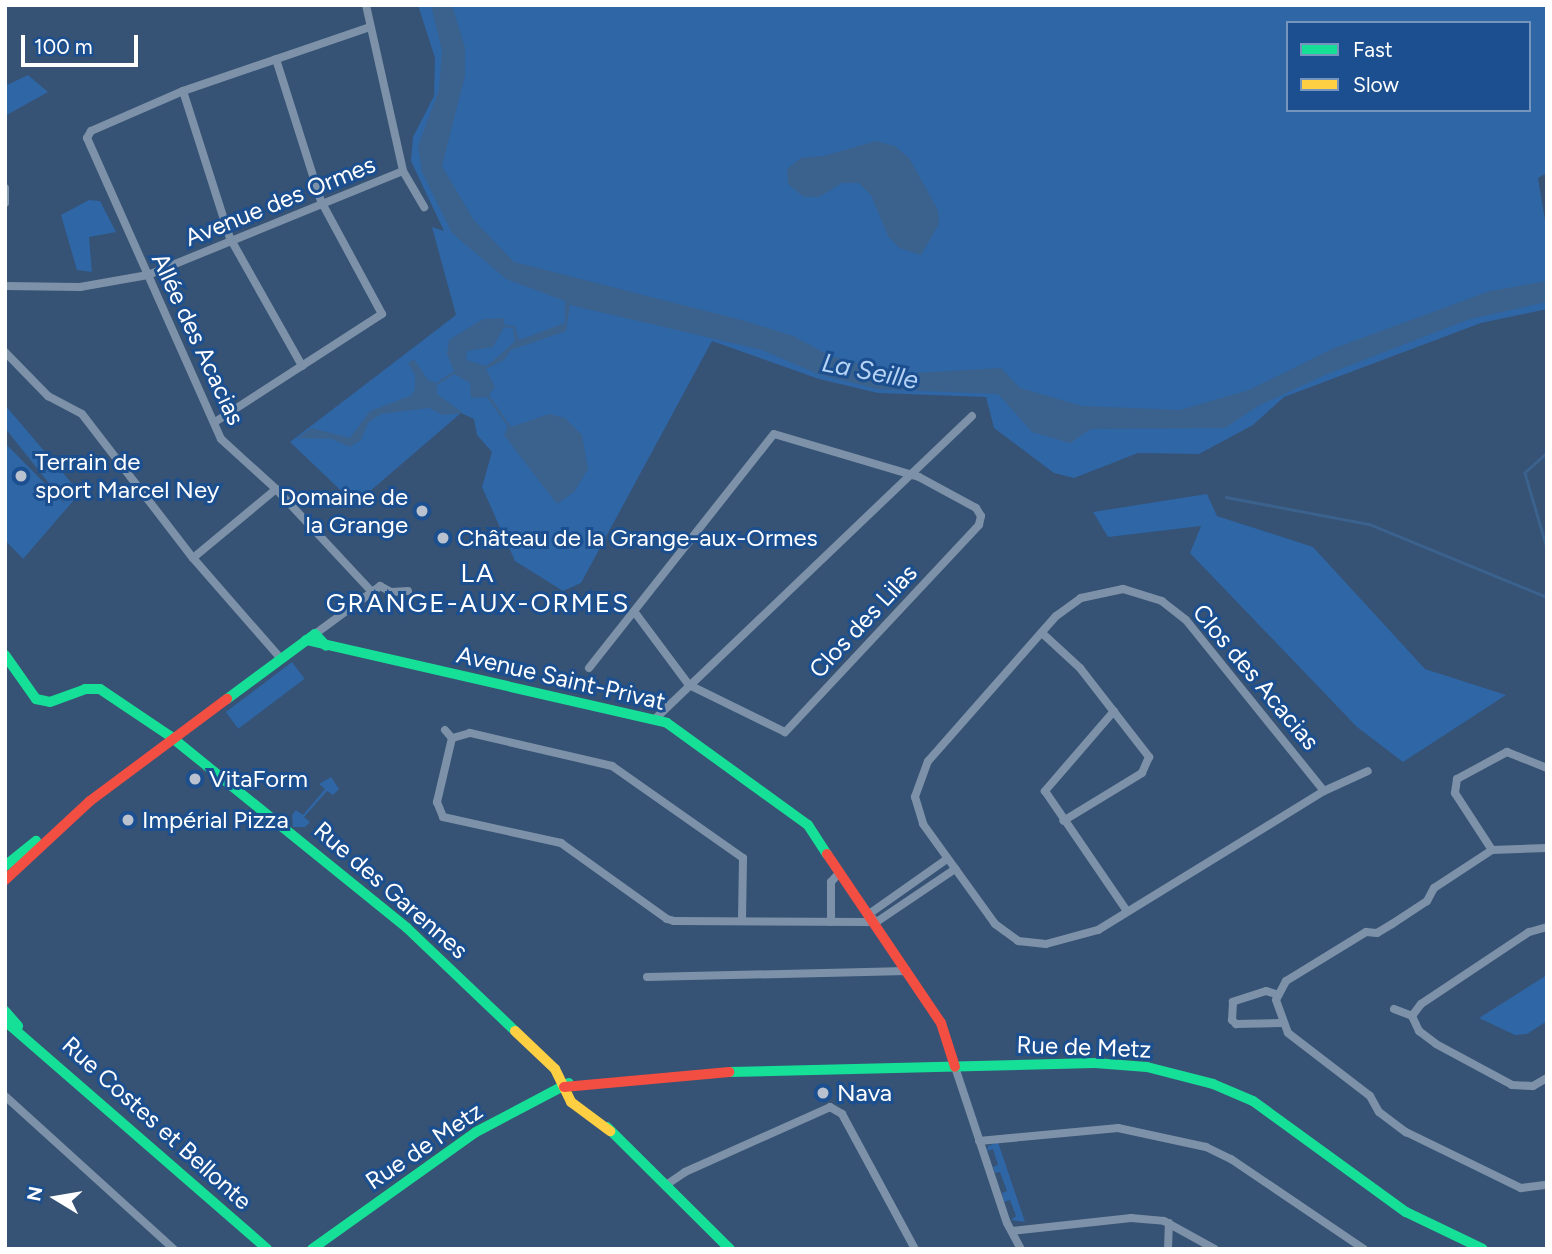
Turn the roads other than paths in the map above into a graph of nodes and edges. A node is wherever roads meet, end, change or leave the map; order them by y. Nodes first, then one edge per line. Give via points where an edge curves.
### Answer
1 (366, 5) edge
2 (370, 27) junction
3 (276, 59) junction
4 (183, 91) junction
5 (403, 171) junction
6 (5, 188) edge
7 (5, 203) edge
8 (322, 204) junction
9 (424, 207) dead end
10 (232, 242) junction
11 (148, 275) junction
12 (5, 286) edge
13 (5, 352) edge
14 (302, 366) junction
15 (972, 416) dead end
16 (215, 422) junction
17 (910, 475) junction
18 (276, 489) junction
19 (193, 558) junction
20 (408, 591) dead end
21 (372, 592) junction
22 (636, 614) junction
23 (1042, 633) junction
24 (311, 637) junction
25 (5, 655) edge
26 (281, 659) junction
27 (589, 668) dead end
28 (689, 685) junction
29 (1114, 711) junction
30 (656, 718) junction
31 (445, 730) dead end
32 (452, 738) junction
33 (174, 739) junction
34 (1547, 768) edge
35 (1368, 771) dead end
36 (1324, 791) junction
37 (75, 813) junction
38 (1063, 821) junction
39 (1547, 848) edge
40 (1492, 850) junction
41 (947, 859) junction
42 (5, 866) edge
43 (955, 869) junction
44 (840, 873) junction
45 (5, 880) edge
46 (1127, 911) junction
47 (872, 918) junction
48 (742, 921) junction
49 (831, 922) junction
50 (1547, 927) edge
51 (907, 971) junction
52 (647, 977) dead end
53 (1276, 994) junction
54 (1394, 1009) dead end
55 (5, 1011) edge
56 (1412, 1016) junction
57 (5, 1021) edge
58 (1281, 1023) junction
59 (20, 1029) junction
60 (955, 1067) junction
61 (1547, 1078) edge
62 (564, 1087) junction
63 (5, 1096) edge
64 (979, 1141) junction
65 (666, 1185) junction
66 (1547, 1185) edge
67 (1170, 1223) junction
68 (1012, 1231) junction
69 (174, 1249) edge
70 (267, 1249) edge
71 (312, 1249) edge
72 (730, 1249) edge
73 (915, 1249) edge
74 (1021, 1249) edge
75 (1168, 1249) edge
76 (1215, 1249) edge
77 (1364, 1249) edge
78 (1483, 1249) edge

1 - 2 street
2 - 3 street
2 - 5 street
3 - 4 street
3 - 8 street
4 - 10 street
4 - 11 street, Allée des Acacias via 87,135
5 - 8 street, Avenue des Ormes
5 - 9 street
6 - 7 street
8 - 10 street, Avenue des Ormes
8 - 14 street via 382,314
10 - 11 street, Avenue des Ormes
10 - 14 street
11 - 12 street, Avenue des Ormes via 80,287
11 - 16 street, Allée des Acacias
13 - 19 street via 48,396 82,414
14 - 16 street
15 - 17 street
16 - 18 street, Allée des Acacias via 221,439
17 - 22 street, Clos des Lilas via 781,434 770,435
17 - 28 street
17 - 28 street, Clos des Lilas via 976,508 981,516 979,525 791,728 778,731
18 - 19 street
18 - 21 street, Allée des Acacias
19 - 26 street
20 - 21 street via 391,592 380,586
21 - 24 street
22 - 27 street, Clos des Lilas
22 - 28 street, Clos des Lilas
23 - 29 street via 1080,668
23 - 36 street, Clos des Acacias via 1063,609 1092,594 1123,589 1162,601 1186,620
23 - 41 street, Clos des Acacias via 920,775 915,797 919,816
24 - 26 street
24 - 30 street, Avenue Saint-Privat via 326,646
25 - 33 street, Rue des Garennes via 42,702 96,688
26 - 33 street
28 - 30 street
29 - 38 street via 1046,788 1047,799
29 - 38 street via 1147,750 1147,767
30 - 44 street, Avenue Saint-Privat via 790,809 815,834
31 - 32 street
32 - 48 street via 470,733 612,766 743,858
32 - 48 street via 437,802 443,817 561,844 667,919
33 - 37 street
33 - 62 street, Rue des Garennes via 386,908 555,1069
34 - 40 street via 1507,752 1457,779 1455,793
35 - 36 street, Clos des Acacias
36 - 46 street, Clos des Acacias
37 - 42 street
37 - 45 street
38 - 46 street
39 - 40 street
40 - 53 street via 1434,888 1427,901 1286,981
41 - 43 street, Clos des Acacias
41 - 47 street
43 - 46 street, Clos des Acacias via 1001,931 1027,943 1082,937
43 - 47 street
44 - 47 street, Avenue Saint-Privat
44 - 49 street via 831,882
47 - 49 street
47 - 51 street, Avenue Saint-Privat
48 - 49 street
50 - 56 street via 1529,932 1421,1004
51 - 52 street
51 - 60 street, Avenue Saint-Privat via 941,1023
53 - 58 street
53 - 58 street via 1266,991 1233,1002 1232,1020 1236,1024
54 - 56 street
55 - 59 street, Rue Costes et Bellonte
56 - 61 street via 1419,1031 1436,1044 1512,1085 1526,1088
57 - 59 street, Rue Costes et Bellonte
58 - 66 street via 1406,1132 1521,1188
59 - 70 street, Rue Costes et Bellonte
60 - 62 street, Rue de Metz via 718,1072
60 - 64 street
60 - 78 street, Rue de Metz via 1121,1064 1213,1084 1289,1123 1422,1222
62 - 65 street, Rue des Garennes via 570,1102 610,1131
62 - 71 street, Rue de Metz via 476,1132
63 - 69 street
64 - 68 street
64 - 77 street via 1118,1128 1206,1147
65 - 72 street, Rue des Garennes
65 - 73 street via 685,1171 823,1107 842,1114
67 - 68 street via 1131,1218
67 - 75 street
67 - 76 street
68 - 74 street

